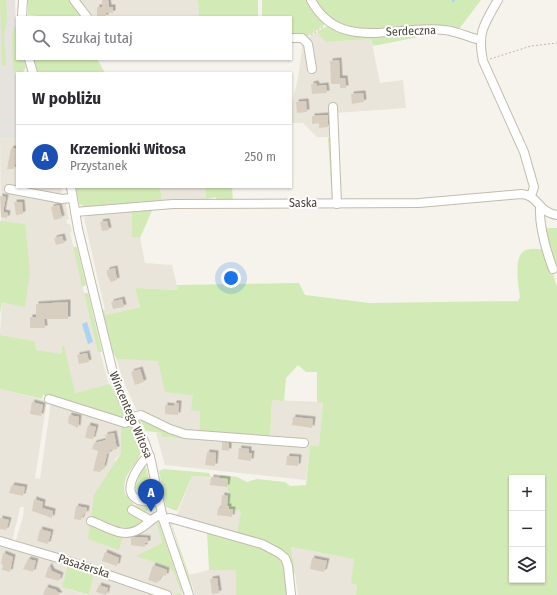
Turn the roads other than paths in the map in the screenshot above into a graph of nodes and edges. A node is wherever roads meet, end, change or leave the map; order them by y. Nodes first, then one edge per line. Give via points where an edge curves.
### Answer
1 (23, 0) edge
2 (74, 0) edge
3 (311, 0) edge
4 (498, 0) edge
5 (22, 16) edge
6 (86, 16) edge
7 (292, 38) edge
8 (480, 40) junction
9 (29, 60) edge
10 (312, 69) dead end
11 (33, 72) edge
12 (333, 107) dead end
13 (71, 188) edge
14 (9, 189) dead end
15 (531, 196) junction
16 (72, 198) junction
17 (337, 204) junction
18 (540, 207) junction
19 (75, 212) junction
20 (557, 215) edge
21 (553, 269) dead end
22 (49, 399) dead end
23 (134, 419) junction
24 (304, 443) dead end
25 (150, 456) junction
26 (159, 501) junction
27 (132, 510) dead end
28 (163, 517) junction
29 (150, 520) junction
30 (91, 521) dead end
31 (0, 541) edge
32 (167, 595) edge
33 (188, 595) edge
34 (291, 595) edge

1 - 5 street
2 - 6 street
3 - 8 street, Serdeczna via 329,23 354,32 444,30
4 - 8 street via 486,20
7 - 10 street via 304,39 309,48
8 - 15 street via 483,61 524,152 534,187
9 - 11 street
12 - 17 street
13 - 16 street, Wincentego Witosa
14 - 16 street via 62,199
15 - 17 street, Saska via 521,194 419,203
15 - 18 street
16 - 19 street, Wincentego Witosa
17 - 19 street, Saska via 150,205
18 - 20 street via 545,213
18 - 21 street
19 - 23 street, Wincentego Witosa via 113,373 122,400
22 - 23 street via 126,422
23 - 24 street via 141,415 185,434
23 - 25 street, Wincentego Witosa
25 - 26 street, Wincentego Witosa
25 - 26 street via 143,461 132,479 130,489 133,497 139,501
26 - 28 street, Wincentego Witosa
27 - 29 street
28 - 29 street
28 - 33 street, Wincentego Witosa
28 - 34 street via 262,544 279,553 285,558 288,566
29 - 30 street via 137,531 125,533 113,531
31 - 32 street, Pasażerska

